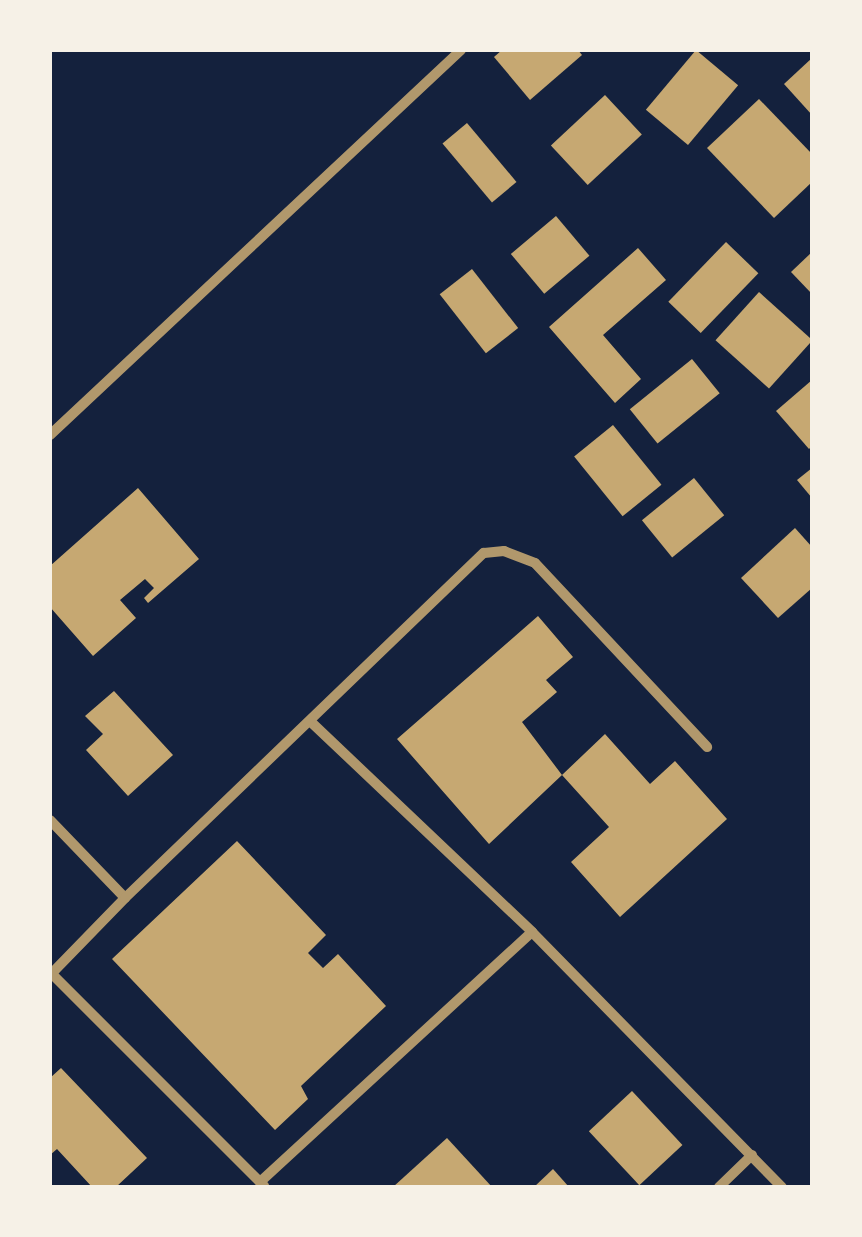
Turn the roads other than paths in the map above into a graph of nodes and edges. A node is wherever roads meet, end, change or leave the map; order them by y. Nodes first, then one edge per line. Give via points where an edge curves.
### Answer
1 (461, 50) edge
2 (50, 434) edge
3 (311, 722) junction
4 (707, 746) dead end
5 (50, 820) edge
6 (125, 898) junction
7 (532, 932) junction
8 (51, 975) edge
9 (752, 1155) junction
10 (263, 1185) edge
11 (720, 1187) edge
12 (782, 1187) edge

1 - 2 street
3 - 4 street via 484,552 504,551 535,562
3 - 6 street
3 - 7 street
5 - 6 street
6 - 8 street
7 - 9 street
7 - 10 street
8 - 10 street
9 - 11 street
9 - 12 street

